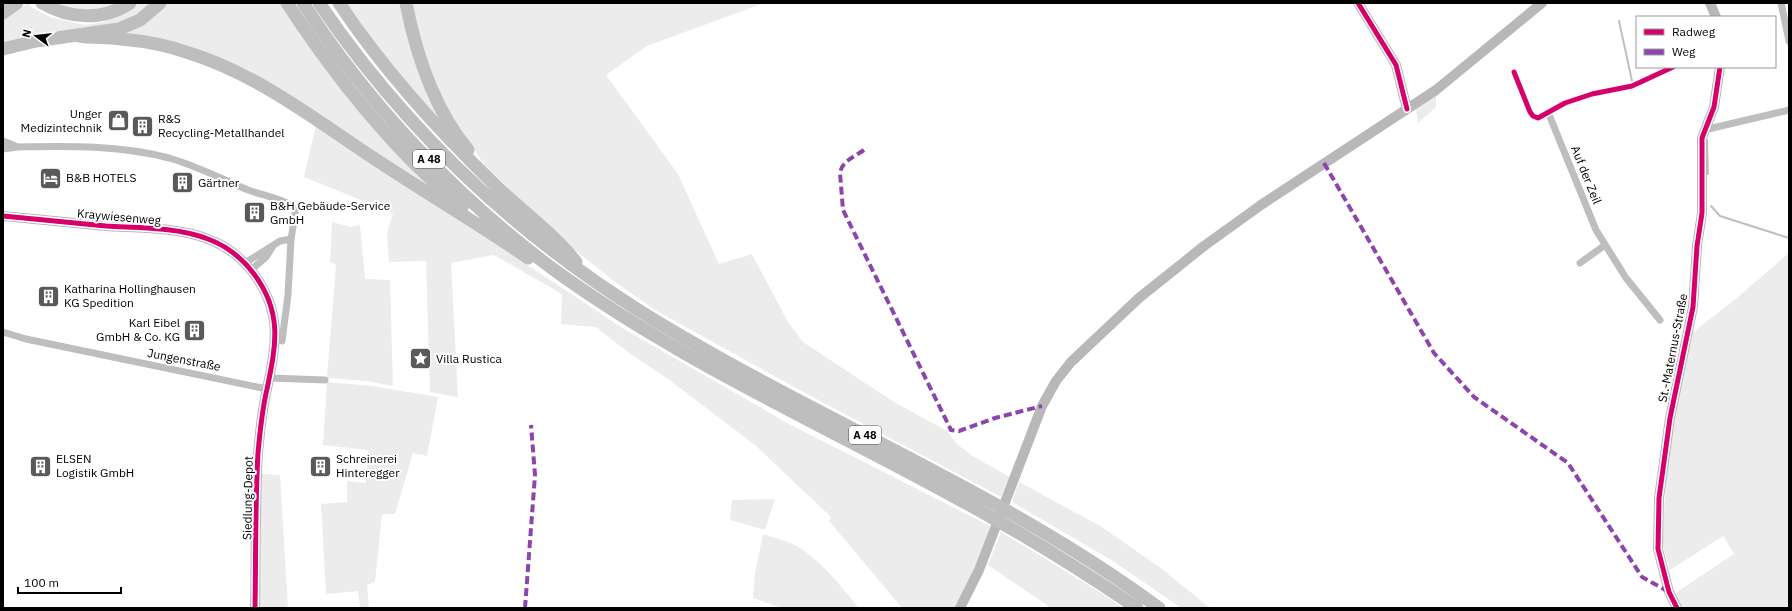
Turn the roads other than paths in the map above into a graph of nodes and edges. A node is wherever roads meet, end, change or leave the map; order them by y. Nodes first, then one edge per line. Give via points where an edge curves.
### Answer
1 (17, 3) edge
2 (130, 3) edge
3 (160, 3) edge
4 (287, 3) edge
5 (303, 3) edge
6 (319, 3) edge
7 (338, 3) edge
8 (406, 3) edge
9 (1358, 3) edge
10 (1542, 3) edge
11 (1710, 3) edge
12 (1781, 3) edge
13 (45, 4) edge
14 (3, 13) edge
15 (1716, 16) edge
16 (79, 36) junction
17 (1789, 42) edge
18 (3, 49) edge
19 (1672, 68) edge
20 (1720, 68) edge
21 (1514, 72) dead end
22 (1789, 110) edge
23 (1404, 111) junction
24 (1548, 112) junction
25 (1704, 130) junction
26 (3, 141) edge
27 (18, 147) junction
28 (3, 149) edge
29 (508, 197) junction
30 (3, 215) edge
31 (479, 224) junction
32 (291, 238) junction
33 (1605, 245) junction
34 (1580, 263) dead end
35 (248, 266) junction
36 (584, 282) junction
37 (1660, 320) dead end
38 (3, 332) edge
39 (282, 341) dead end
40 (270, 378) junction
41 (325, 380) dead end
42 (267, 388) junction
43 (256, 608) edge
44 (960, 608) edge
45 (1137, 608) edge
46 (1159, 608) edge
47 (1677, 608) edge

1 - 14 highway
2 - 13 highway via 114,11 90,16 67,14
3 - 16 highway via 140,20 125,28
4 - 31 highway via 325,58 380,126 431,180
5 - 36 highway, A 48 via 363,86 439,170 494,220 554,269
6 - 36 highway, A 48 via 399,108 501,209
7 - 29 highway via 409,97
8 - 29 highway via 421,62 447,117 464,145
9 - 23 street via 1396,66
10 - 23 street via 1444,84
11 - 15 street
12 - 17 street
16 - 18 highway via 36,41
16 - 31 highway via 121,38 163,46 232,70 295,106
19 - 24 street via 1644,82 1592,94
20 - 25 street, St.-Maternus-Straße via 1714,107
21 - 24 street via 1533,116 1538,118
22 - 25 street
23 - 44 street via 1290,184 1232,225 1139,298 1064,371 1049,392 983,560
24 - 33 street, Auf der Zeil via 1596,230
25 - 47 street, St.-Maternus-Straße via 1702,213 1693,307 1670,418 1658,498 1658,549
26 - 27 street
27 - 28 street
27 - 32 street via 82,145 135,151 197,167 248,190 287,203 295,209
29 - 36 highway via 566,250
30 - 35 street, Kraywiesenweg via 190,234 220,244
31 - 36 highway via 550,274
32 - 35 street via 283,240 274,246 266,257
32 - 39 street
33 - 34 street
33 - 37 street, Auf der Zeil via 1626,278
35 - 40 street, Kraywiesenweg via 268,297 274,319 275,345
36 - 45 highway, A 48 via 662,339 741,385 1008,527
36 - 46 highway, A 48 via 635,308 700,347 1026,521 1105,569
38 - 42 street, Jungenstraße
40 - 41 street
40 - 42 street, Kraywiesenweg
42 - 43 street, Siedlung-Depot via 258,455

